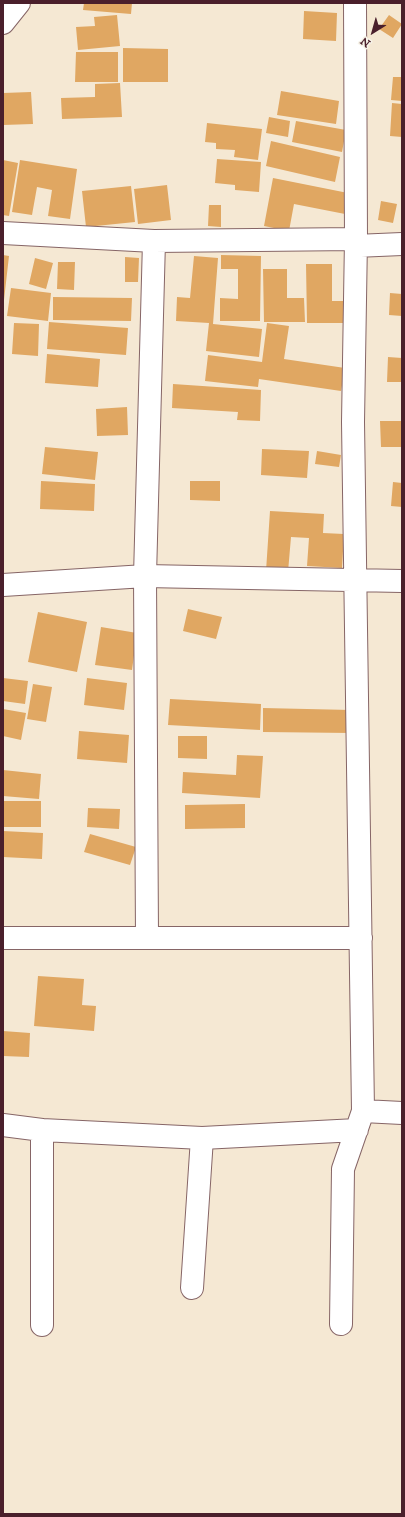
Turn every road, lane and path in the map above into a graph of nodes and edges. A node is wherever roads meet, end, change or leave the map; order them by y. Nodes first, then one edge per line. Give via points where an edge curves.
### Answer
1 (19, 3) edge
2 (355, 3) edge
3 (3, 23) edge
4 (3, 233) edge
5 (154, 241) junction
6 (356, 243) junction
7 (402, 244) edge
8 (145, 576) junction
9 (356, 581) junction
10 (402, 581) edge
11 (3, 585) edge
12 (3, 938) edge
13 (147, 938) junction
14 (361, 938) junction
15 (402, 1113) edge
16 (360, 1121) junction
17 (3, 1125) edge
18 (42, 1130) junction
19 (202, 1138) junction
20 (192, 1288) dead end
21 (342, 1324) dead end
22 (42, 1325) dead end

1 - 3 street
2 - 6 street
4 - 5 street
5 - 6 street
5 - 8 street
6 - 7 street
6 - 9 street via 353,422
8 - 9 street
8 - 11 street
8 - 13 street
9 - 10 street
9 - 14 street
12 - 13 street
13 - 14 street
14 - 16 street
15 - 16 street
16 - 19 street
16 - 21 street via 343,1169
17 - 18 street
18 - 19 street
18 - 22 street
19 - 20 street

